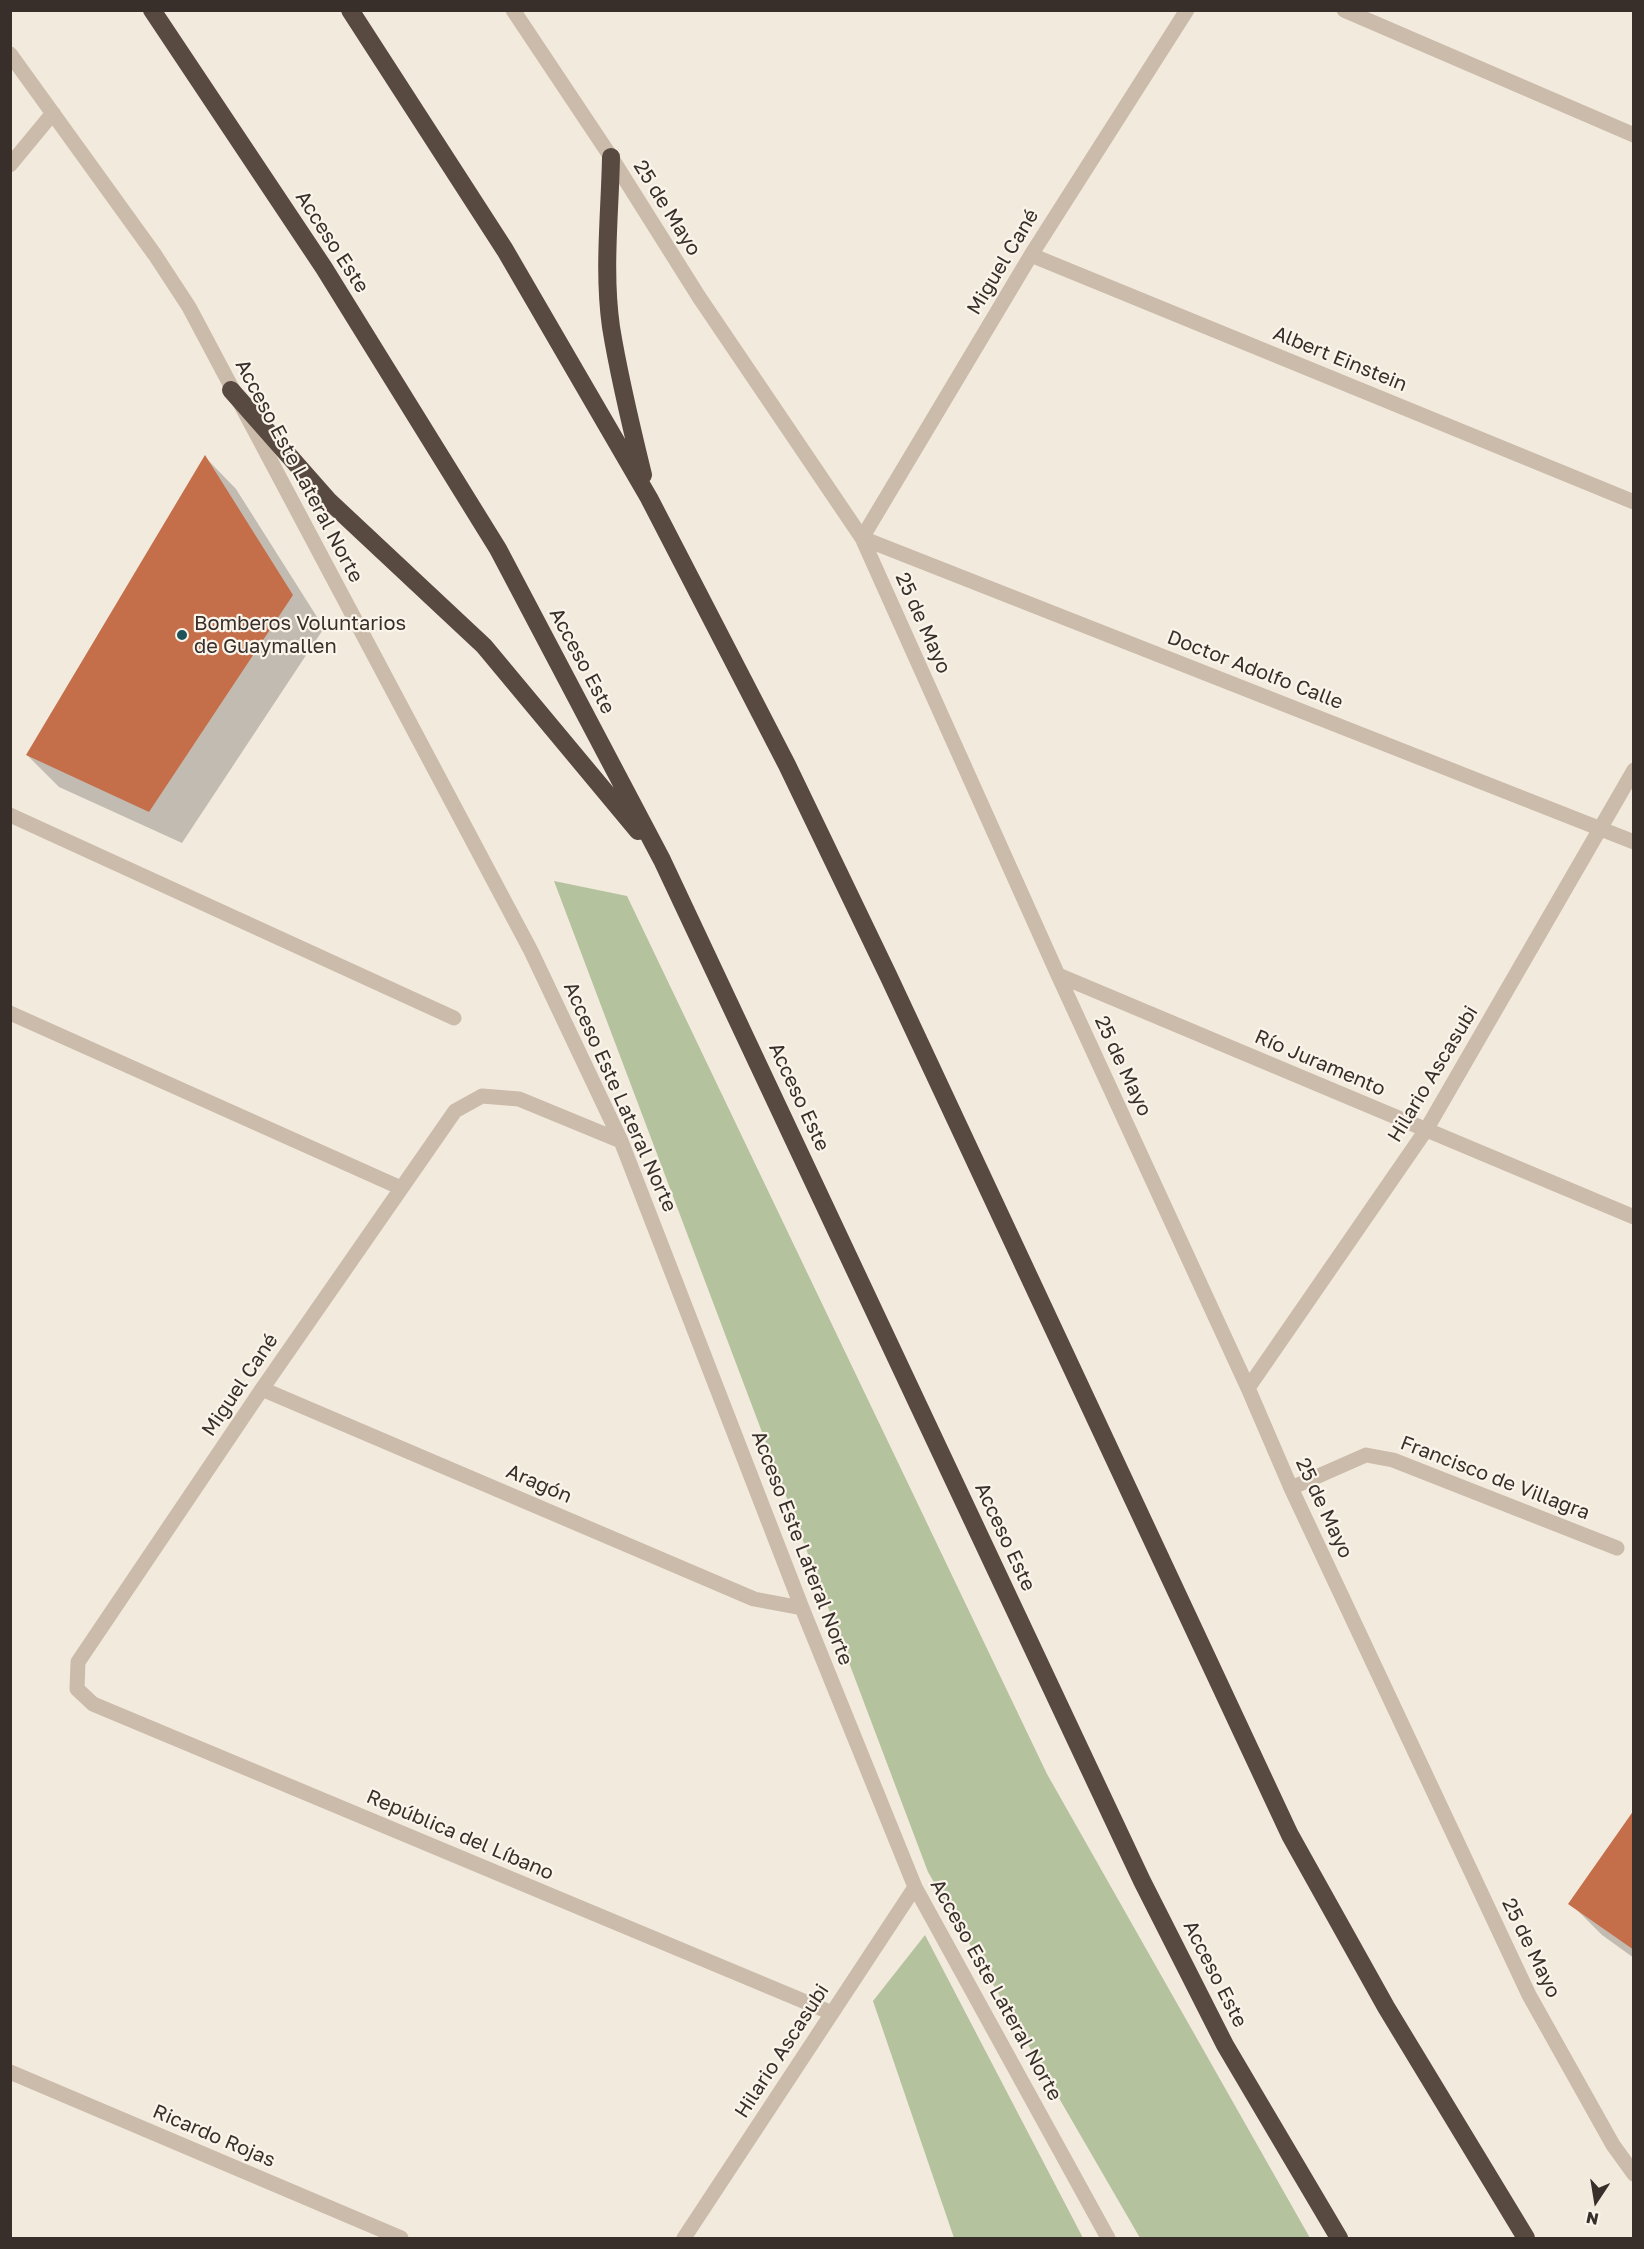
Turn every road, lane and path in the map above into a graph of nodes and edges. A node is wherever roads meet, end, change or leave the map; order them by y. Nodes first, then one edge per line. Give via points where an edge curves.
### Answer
1 (152, 10) edge
2 (350, 10) edge
3 (513, 10) edge
4 (1187, 10) edge
5 (1344, 10) edge
6 (10, 54) edge
7 (53, 113) junction
8 (1634, 135) edge
9 (610, 157) junction
10 (10, 165) edge
11 (1031, 255) junction
12 (231, 390) junction
13 (649, 498) junction
14 (1634, 502) edge
15 (862, 538) junction
16 (1634, 770) edge
17 (10, 815) edge
18 (1602, 829) junction
19 (1634, 842) edge
20 (662, 860) junction
21 (1058, 975) junction
22 (10, 1012) edge
23 (454, 1018) dead end
24 (1426, 1130) junction
25 (621, 1142) junction
26 (401, 1188) junction
27 (1634, 1217) edge
28 (1248, 1388) junction
29 (262, 1389) junction
30 (1291, 1488) junction
31 (1617, 1548) dead end
32 (802, 1608) junction
33 (77, 1689) joint
34 (915, 1887) junction
35 (832, 2013) junction
36 (10, 2072) edge
37 (1634, 2174) edge
38 (401, 2238) edge
39 (684, 2238) edge
40 (1108, 2238) edge
41 (1339, 2238) edge
42 (1526, 2238) edge

1 - 20 highway, Acceso Este via 324,268 498,549
2 - 13 highway via 505,250
3 - 9 street, 25 de Mayo
4 - 11 street, Miguel Cané
5 - 8 street
6 - 7 street, Acceso Este Lateral Norte
7 - 10 street
7 - 12 street, Acceso Este Lateral Norte via 189,307
9 - 13 highway via 606,237 611,327
9 - 15 street, 25 de Mayo via 699,297
11 - 14 street, Albert Einstein
11 - 15 street, Miguel Cané
12 - 20 highway via 328,500 484,646
12 - 25 street, Acceso Este Lateral Norte via 531,951
13 - 42 highway via 787,765 883,965 1290,1835 1386,2007
15 - 18 street, Doctor Adolfo Calle
15 - 21 street, 25 de Mayo
16 - 18 street, Hilario Ascasubi
17 - 23 street
18 - 19 street, Doctor Adolfo Calle
18 - 24 street, Hilario Ascasubi
20 - 41 highway, Acceso Este via 1142,1881 1226,2045
21 - 24 street, Río Juramento
21 - 28 street, 25 de Mayo
22 - 26 street
24 - 27 street, Río Juramento
24 - 28 street, Hilario Ascasubi
25 - 26 street, Miguel Cané via 519,1099 482,1096 455,1111
25 - 32 street, Acceso Este Lateral Norte
26 - 29 street, Miguel Cané
28 - 30 street, 25 de Mayo
29 - 32 street, Aragón via 754,1599
29 - 33 street, Miguel Cané via 78,1662
30 - 31 street, Francisco de Villagra via 1366,1455 1393,1460
30 - 37 street, 25 de Mayo via 1529,1995 1613,2145
32 - 34 street, Acceso Este Lateral Norte
33 - 35 street, República del Líbano via 93,1704
34 - 35 street, Hilario Ascasubi
34 - 40 street, Acceso Este Lateral Norte
35 - 39 street, Hilario Ascasubi
36 - 38 street, Ricardo Rojas

